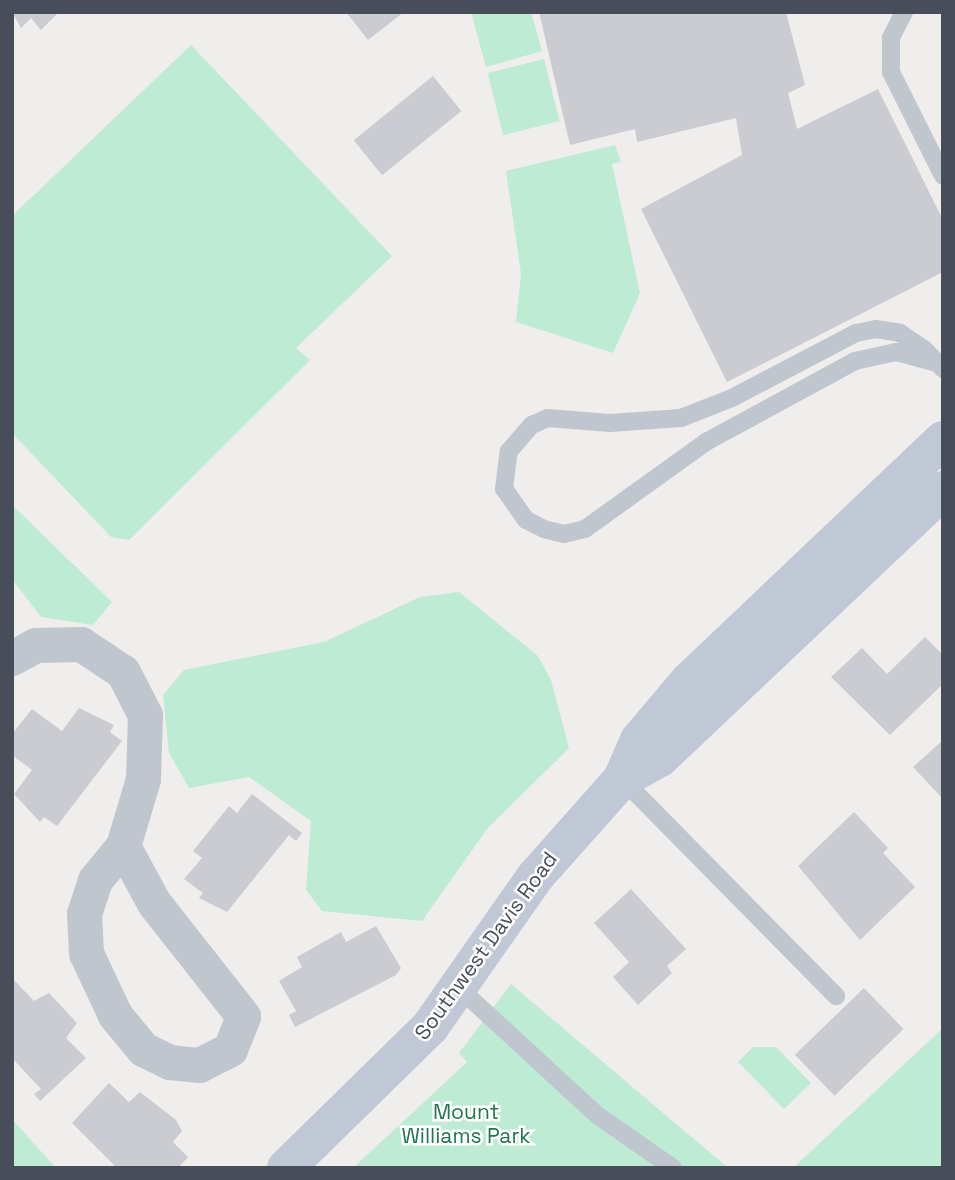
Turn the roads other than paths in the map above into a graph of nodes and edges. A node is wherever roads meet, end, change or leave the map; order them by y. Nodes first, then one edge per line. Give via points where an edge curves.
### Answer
1 (904, 12) edge
2 (943, 176) edge
3 (940, 366) edge
4 (943, 440) edge
5 (943, 490) edge
6 (12, 658) edge
7 (622, 779) junction
8 (123, 846) junction
9 (459, 988) junction
10 (836, 996) dead end
11 (286, 1168) edge
12 (673, 1168) edge

1 - 2 lane via 891,38 891,72
3 - 3 lane via 900,333 876,329 856,333 732,398 681,418 610,423 548,418 532,425 509,452 504,489 526,520 544,529 564,534 585,529 706,442 855,361 896,352
4 - 7 street, Southwest Davis Road via 690,681 639,740
5 - 7 street, Southwest Davis Road via 660,758
6 - 8 street via 35,645 81,644 122,672 145,715 143,779
7 - 9 street, Southwest Davis Road via 535,877
7 - 10 lane
8 - 8 street via 91,891 84,913 86,953 115,1015 143,1049 170,1062 200,1065 230,1049 243,1016 154,903
9 - 11 street, Southwest Davis Road via 398,1062
9 - 12 lane via 597,1115

